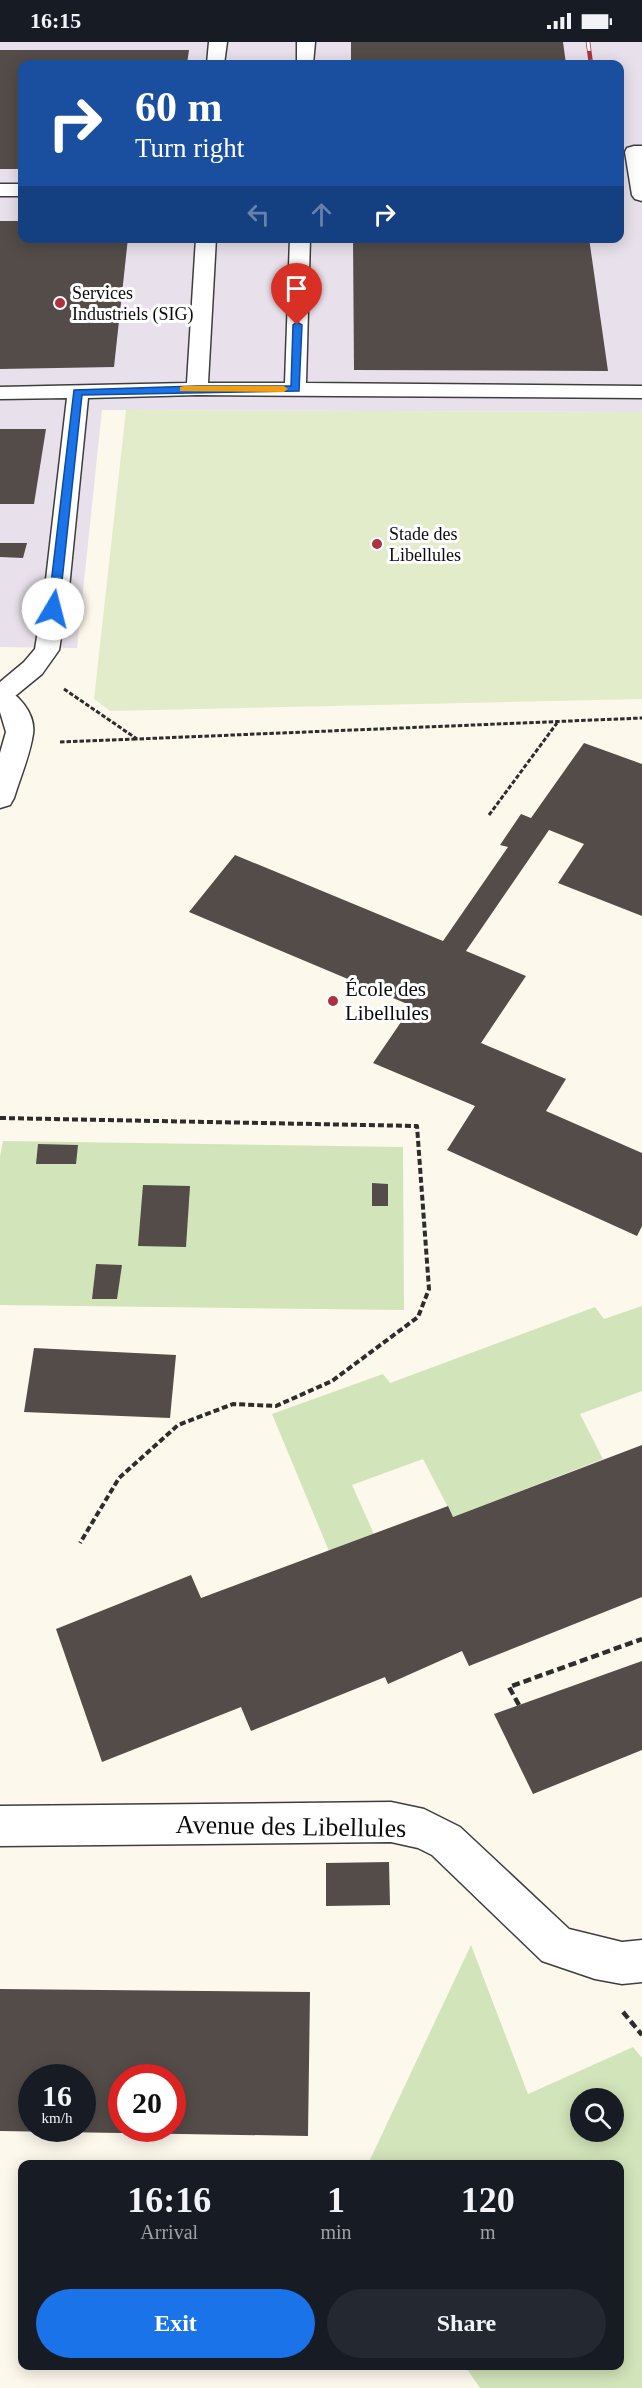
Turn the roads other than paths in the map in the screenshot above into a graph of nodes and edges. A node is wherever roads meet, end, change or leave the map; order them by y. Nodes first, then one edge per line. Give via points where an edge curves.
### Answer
1 (218, 42) edge
2 (306, 42) edge
3 (216, 60) edge
4 (305, 60) edge
5 (642, 152) edge
6 (0, 190) edge
7 (18, 190) edge
8 (642, 195) edge
9 (206, 243) edge
10 (300, 243) edge
11 (197, 388) junction
12 (296, 389) junction
13 (78, 392) junction
14 (642, 392) edge
15 (0, 393) edge
16 (0, 696) edge
17 (0, 798) edge
18 (0, 1826) edge
19 (642, 1961) edge

1 - 3 lane
2 - 4 lane
5 - 8 lane via 634,152
6 - 7 lane
9 - 11 lane
10 - 12 lane
11 - 12 lane
11 - 13 lane
12 - 14 lane
13 - 15 lane
13 - 16 lane via 47,650 33,668
16 - 17 street via 14,710 20,732
18 - 19 street, Avenue des Libellules via 402,1824 424,1829 446,1841 557,1946 622,1963

